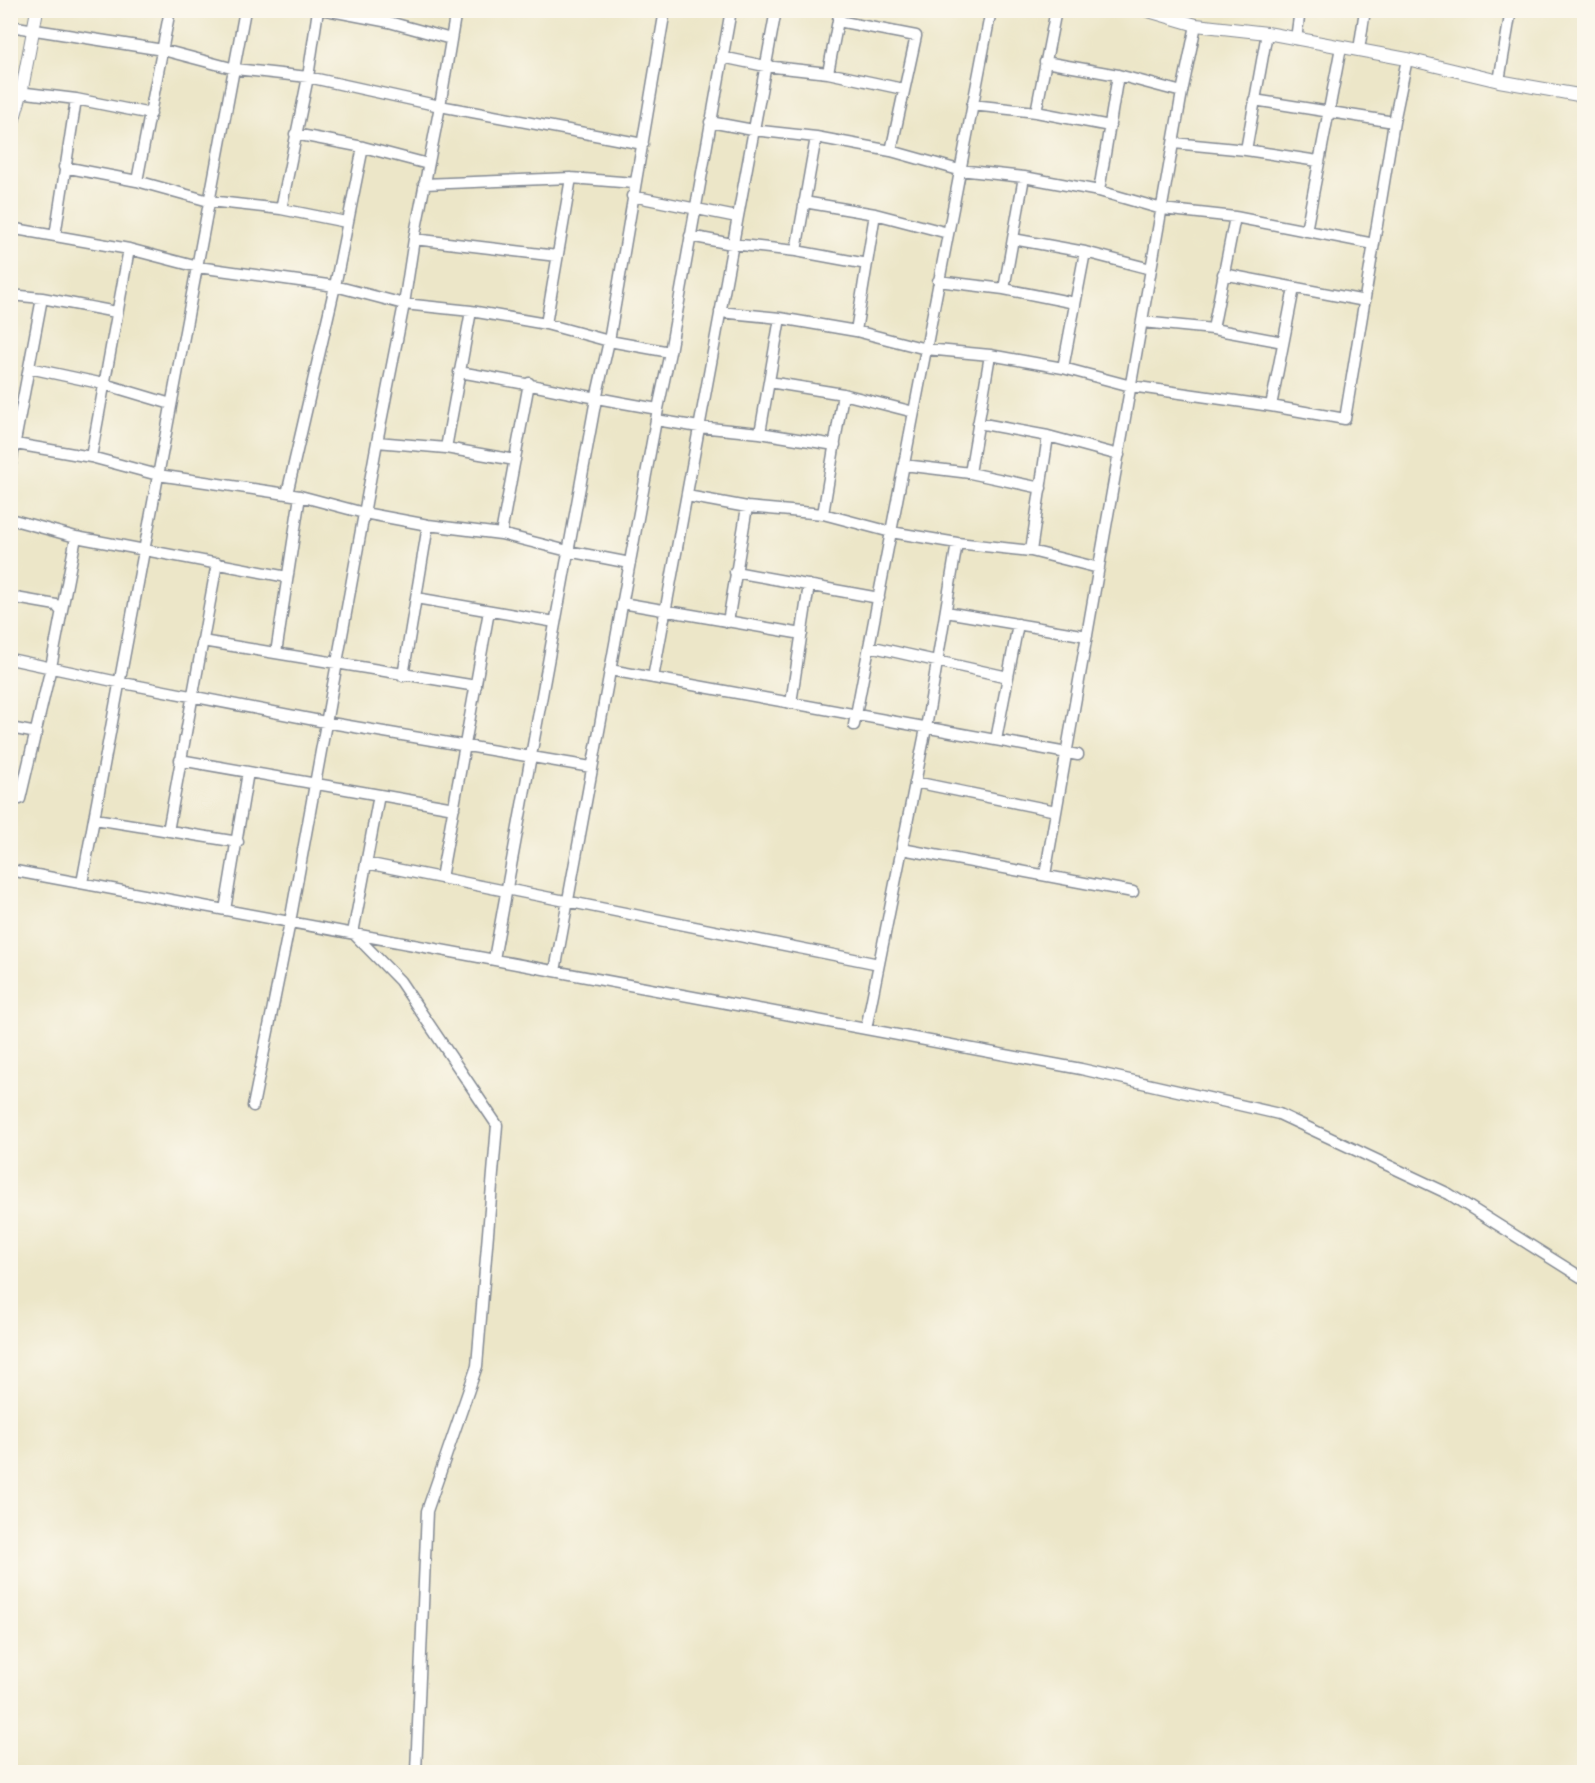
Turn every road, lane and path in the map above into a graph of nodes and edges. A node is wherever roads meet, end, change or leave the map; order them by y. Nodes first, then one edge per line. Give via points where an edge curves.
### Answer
1 (37, 10) edge
2 (170, 10) edge
3 (245, 10) edge
4 (318, 10) edge
5 (326, 10) edge
6 (391, 10) edge
7 (456, 10) edge
8 (665, 10) edge
9 (731, 10) edge
10 (776, 10) edge
11 (991, 10) edge
12 (1056, 10) edge
13 (1300, 10) edge
14 (1365, 10) edge
15 (1511, 10) edge
16 (1147, 11) edge
17 (839, 16) edge
18 (389, 22) junction
19 (1196, 25) junction
20 (10, 27) edge
21 (33, 31) junction
22 (1267, 33) junction
23 (451, 39) junction
24 (1296, 39) junction
25 (1341, 47) junction
26 (163, 50) junction
27 (1359, 50) junction
28 (722, 57) junction
29 (1407, 59) junction
30 (1045, 62) junction
31 (765, 66) junction
32 (235, 69) junction
33 (828, 73) junction
34 (1118, 75) junction
35 (308, 77) junction
36 (1499, 81) junction
37 (903, 89) junction
38 (1182, 92) junction
39 (16, 93) edge
40 (1584, 96) edge
41 (76, 99) junction
42 (1254, 100) junction
43 (972, 105) junction
44 (440, 106) junction
45 (1327, 111) junction
46 (1036, 112) junction
47 (151, 114) junction
48 (710, 122) junction
49 (1394, 122) junction
50 (1110, 126) junction
51 (753, 130) junction
52 (10, 132) edge
53 (295, 134) junction
54 (816, 137) junction
55 (1174, 143) junction
56 (643, 144) junction
57 (363, 147) junction
58 (1246, 150) junction
59 (891, 151) junction
60 (1318, 161) junction
61 (428, 164) junction
62 (64, 167) junction
63 (960, 170) junction
64 (1024, 177) junction
65 (571, 178) junction
66 (136, 182) junction
67 (634, 183) junction
68 (424, 184) junction
69 (1099, 191) junction
70 (632, 196) junction
71 (208, 201) junction
72 (804, 202) junction
73 (694, 208) junction
74 (1162, 208) junction
75 (281, 209) junction
76 (875, 214) junction
77 (737, 217) junction
78 (1235, 217) junction
79 (346, 222) junction
80 (10, 228) edge
81 (1306, 231) junction
82 (948, 233) junction
83 (55, 236) junction
84 (690, 236) junction
85 (414, 239) junction
86 (1013, 239) junction
87 (732, 244) junction
88 (1374, 244) junction
89 (129, 249) junction
90 (796, 251) junction
91 (1085, 252) junction
92 (557, 256) junction
93 (867, 264) junction
94 (198, 267) junction
95 (1151, 269) junction
96 (1224, 274) junction
97 (938, 281) junction
98 (335, 286) junction
99 (1294, 288) junction
100 (1004, 289) junction
101 (10, 295) edge
102 (42, 298) junction
103 (1365, 302) junction
104 (1075, 303) junction
105 (404, 304) junction
106 (471, 310) junction
107 (116, 312) junction
108 (720, 312) junction
109 (780, 318) junction
110 (1142, 322) junction
111 (546, 324) junction
112 (1213, 329) junction
113 (856, 331) junction
114 (609, 340) junction
115 (1283, 342) junction
116 (926, 349) junction
117 (670, 352) junction
118 (990, 355) junction
119 (29, 368) junction
120 (1063, 368) junction
121 (459, 372) junction
122 (769, 382) junction
123 (529, 383) junction
124 (104, 384) junction
125 (1131, 386) junction
126 (843, 394) junction
127 (596, 399) junction
128 (171, 404) junction
129 (1271, 406) junction
130 (914, 412) junction
131 (657, 414) junction
132 (978, 423) junction
133 (699, 427) junction
134 (760, 433) junction
135 (1048, 436) junction
136 (377, 442) junction
137 (13, 443) edge
138 (835, 446) junction
139 (446, 448) junction
140 (1119, 455) junction
141 (91, 457) junction
142 (515, 460) junction
143 (904, 465) junction
144 (10, 468) edge
145 (970, 473) junction
146 (158, 475) junction
147 (1041, 488) junction
148 (287, 494) junction
149 (300, 496) junction
150 (687, 496) junction
151 (747, 507) junction
152 (364, 513) junction
153 (823, 514) junction
154 (10, 519) edge
155 (428, 525) junction
156 (891, 532) junction
157 (501, 534) junction
158 (76, 537) junction
159 (957, 543) junction
160 (144, 550) junction
161 (568, 551) junction
162 (1031, 551) junction
163 (216, 563) junction
164 (630, 563) junction
165 (1099, 568) junction
166 (735, 572) junction
167 (287, 578) junction
168 (809, 585) junction
169 (10, 597) edge
170 (416, 598) junction
171 (879, 598) junction
172 (622, 603) junction
173 (61, 610) junction
174 (489, 611) junction
175 (665, 612) junction
176 (946, 612) junction
177 (555, 622) junction
178 (728, 622) junction
179 (1018, 624) junction
180 (802, 634) junction
181 (1087, 636) junction
182 (202, 641) junction
183 (870, 646) junction
184 (276, 653) junction
185 (10, 659) edge
186 (937, 661) junction
187 (337, 663) junction
188 (51, 667) junction
189 (610, 670) junction
190 (403, 676) junction
191 (1008, 676) junction
192 (653, 678) junction
193 (118, 682) junction
194 (476, 686) junction
195 (191, 696) junction
196 (791, 703) junction
197 (855, 720) junction
198 (326, 722) junction
199 (10, 728) edge
200 (926, 728) junction
201 (37, 733) junction
202 (996, 740) junction
203 (466, 746) junction
204 (1072, 754) junction
205 (532, 756) junction
206 (180, 760) junction
207 (591, 767) junction
208 (248, 772) junction
209 (915, 782) junction
210 (315, 784) junction
211 (379, 795) junction
212 (21, 799) dead end
213 (454, 808) junction
214 (1056, 811) junction
215 (95, 819) junction
216 (168, 831) junction
217 (238, 842) junction
218 (902, 849) junction
219 (366, 863) junction
220 (10, 870) edge
221 (1045, 875) junction
222 (441, 878) junction
223 (82, 883) junction
224 (506, 890) junction
225 (1133, 892) dead end
226 (568, 902) junction
227 (225, 910) junction
228 (290, 922) junction
229 (353, 933) junction
230 (494, 959) junction
231 (879, 964) junction
232 (555, 971) junction
233 (866, 1029) junction
234 (253, 1106) dead end
235 (1584, 1279) edge
236 (416, 1773) edge

1 - 21 street
2 - 26 street
3 - 32 street
4 - 35 street
5 - 18 street
6 - 18 street
7 - 23 street
8 - 56 street
9 - 28 street
10 - 31 street
11 - 43 street
12 - 30 street
13 - 24 street
14 - 27 street
15 - 36 street
16 - 19 street
17 - 33 street
17 - 37 street via 915,36
18 - 23 street
19 - 22 street
19 - 38 street
20 - 21 street
21 - 26 street
21 - 39 street
22 - 24 street
22 - 42 street
23 - 44 street
24 - 25 street
25 - 27 street
25 - 45 street
26 - 32 street
26 - 47 street
27 - 29 street
28 - 31 street
28 - 48 street
29 - 36 street
29 - 49 street
30 - 34 street
30 - 46 street
31 - 33 street
31 - 51 street
32 - 35 street
32 - 71 street
33 - 37 street
34 - 38 street
34 - 50 street
35 - 44 street
35 - 53 street
36 - 40 street
37 - 59 street
38 - 55 street
39 - 41 street
39 - 52 street
41 - 47 street
41 - 62 street
42 - 45 street
42 - 58 street
43 - 46 street
43 - 63 street
44 - 56 street
44 - 61 street
45 - 49 street
45 - 60 street
46 - 50 street
47 - 66 street
48 - 51 street
48 - 73 street
49 - 88 street
50 - 69 street
51 - 54 street
51 - 77 street
53 - 57 street
53 - 75 street
54 - 59 street
54 - 72 street
55 - 58 street
55 - 74 street
56 - 67 street
57 - 61 street
57 - 79 street
58 - 60 street
59 - 63 street
60 - 81 street
61 - 68 street
62 - 66 street
62 - 83 street
63 - 64 street
63 - 82 street
64 - 69 street
64 - 86 street
65 - 67 street
65 - 68 street
65 - 92 street
66 - 71 street
67 - 70 street
68 - 85 street
69 - 74 street
70 - 73 street
70 - 114 street
71 - 75 street
71 - 94 street
72 - 76 street
72 - 90 street
73 - 77 street
73 - 84 street
74 - 78 street
74 - 95 street
75 - 79 street
76 - 82 street
76 - 93 street
77 - 87 street
78 - 81 street
78 - 96 street
79 - 98 street
80 - 83 street
81 - 88 street
82 - 97 street
83 - 89 street
84 - 87 street
84 - 117 street
85 - 92 street
85 - 105 street
86 - 91 street
86 - 100 street
87 - 90 street
87 - 108 street
88 - 103 street
89 - 94 street
89 - 107 street
90 - 93 street
91 - 95 street
91 - 104 street
92 - 111 street
93 - 113 street
94 - 98 street
94 - 128 street
95 - 110 street
96 - 99 street
96 - 112 street
97 - 100 street
97 - 116 street
98 - 105 street
98 - 148 street
99 - 103 street
99 - 115 street
100 - 104 street
101 - 102 street
102 - 107 street
102 - 119 street
103 - 129 street via 1346,419
104 - 120 street
105 - 106 street
105 - 136 street
106 - 111 street
106 - 121 street
107 - 124 street
108 - 109 street
108 - 133 street
109 - 113 street
109 - 122 street
110 - 112 street
110 - 125 street
111 - 114 street
112 - 115 street
113 - 116 street
114 - 117 street
114 - 127 street
115 - 129 street
116 - 118 street
116 - 130 street
117 - 131 street
118 - 120 street
118 - 132 street
119 - 124 street
119 - 137 street
120 - 125 street
121 - 123 street
121 - 139 street
122 - 126 street
122 - 134 street
123 - 127 street
123 - 142 street
124 - 128 street
124 - 141 street
125 - 129 street
125 - 140 street
126 - 130 street
126 - 138 street
127 - 131 street
127 - 161 street
128 - 146 street
130 - 143 street
131 - 133 street
131 - 164 street
132 - 135 street
132 - 145 street
133 - 134 street
133 - 150 street
134 - 138 street
135 - 140 street
135 - 147 street
136 - 139 street
136 - 152 street
137 - 141 street
137 - 144 street
138 - 153 street
139 - 142 street
140 - 165 street
141 - 146 street
142 - 157 street
143 - 145 street
143 - 156 street
145 - 147 street
146 - 148 street
146 - 160 street
147 - 162 street
148 - 149 street
149 - 152 street
149 - 167 street
150 - 151 street
150 - 175 street
151 - 153 street
151 - 166 street
152 - 155 street
152 - 187 street
153 - 156 street
154 - 158 street
155 - 157 street
155 - 170 street
156 - 159 street
156 - 171 street
157 - 161 street
158 - 160 street
158 - 173 street
159 - 162 street
159 - 176 street
160 - 163 street
160 - 193 street
161 - 164 street
161 - 177 street
162 - 165 street
163 - 167 street
163 - 182 street
164 - 172 street
165 - 181 street
166 - 168 street
166 - 178 street
167 - 184 street
168 - 171 street
168 - 180 street
169 - 173 street via 56,604
170 - 174 street
170 - 190 street
171 - 183 street
172 - 175 street
172 - 189 street
173 - 188 street
174 - 177 street
174 - 194 street
175 - 178 street
175 - 192 street
176 - 179 street
176 - 186 street
177 - 205 street
178 - 180 street
179 - 181 street
179 - 191 street
180 - 196 street
181 - 204 street
182 - 184 street
182 - 195 street
183 - 186 street
183 - 197 street
184 - 187 street
185 - 188 street
186 - 191 street
186 - 200 street
187 - 190 street
187 - 198 street
188 - 193 street
188 - 201 street
189 - 192 street
189 - 207 street
190 - 194 street
191 - 202 street
192 - 196 street
193 - 195 street
193 - 215 street
194 - 203 street
195 - 198 street
195 - 206 street
196 - 197 street
197 - 200 street
198 - 203 street
198 - 210 street
199 - 201 street
200 - 202 street
200 - 209 street
201 - 212 street
202 - 204 street
203 - 205 street
203 - 213 street
204 - 214 street
205 - 207 street
205 - 224 street
206 - 208 street
206 - 216 street
207 - 226 street
208 - 210 street
208 - 217 street
209 - 214 street
209 - 218 street
210 - 211 street
210 - 228 street
211 - 213 street
211 - 219 street
213 - 222 street
214 - 221 street
215 - 216 street
215 - 223 street
216 - 217 street
217 - 227 street
218 - 221 street
218 - 231 street
219 - 222 street
219 - 229 street
220 - 223 street
221 - 225 street
222 - 224 street
223 - 227 street
224 - 226 street
224 - 230 street
226 - 231 street
226 - 232 street
227 - 228 street
228 - 229 street
228 - 234 street
229 - 230 street
229 - 236 street via 400,981 497,1125 477,1366 427,1511
230 - 232 street
231 - 233 street
232 - 233 street
233 - 235 street via 1082,1069 1279,1114 1449,1194

